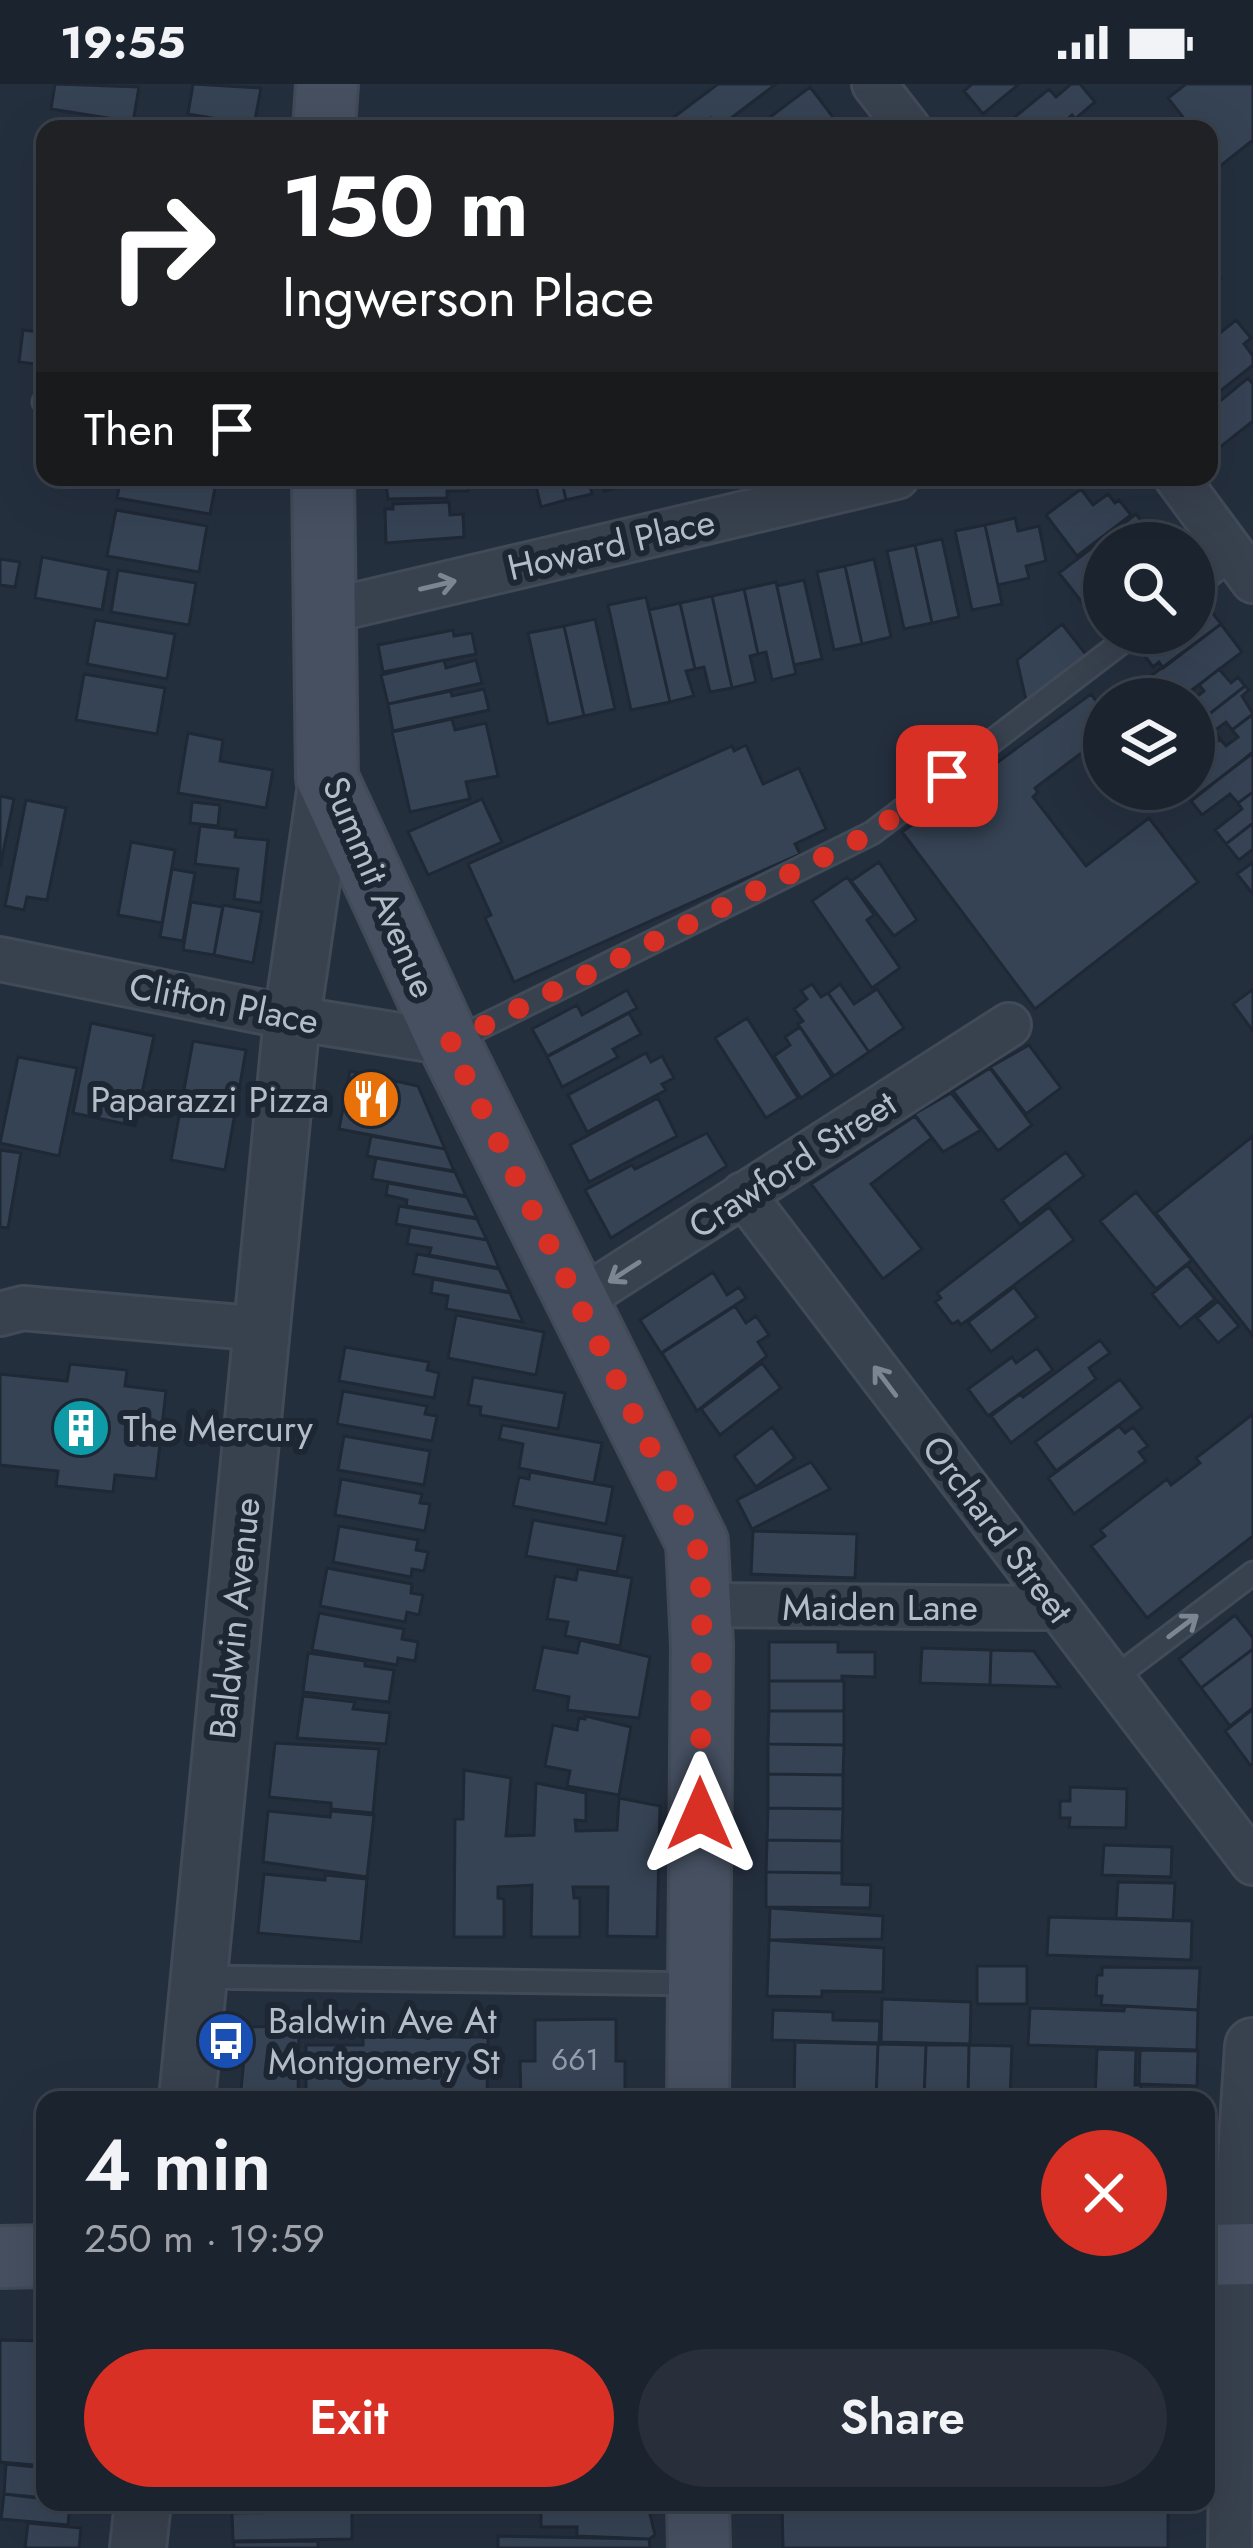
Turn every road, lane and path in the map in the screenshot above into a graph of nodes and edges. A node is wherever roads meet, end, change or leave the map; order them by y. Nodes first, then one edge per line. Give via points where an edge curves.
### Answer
1 (327, 84) edge
2 (874, 84) edge
3 (325, 120) edge
4 (902, 120) edge
5 (323, 486) edge
6 (859, 486) edge
7 (1183, 486) edge
8 (1244, 569) edge
9 (1215, 579) edge
10 (325, 612) junction
11 (1106, 654) edge
12 (327, 778) junction
13 (0, 959) edge
14 (292, 1018) junction
15 (1009, 1025) dead end
16 (449, 1043) junction
17 (742, 1194) junction
18 (575, 1303) junction
19 (0, 1314) edge
20 (242, 1328) junction
21 (1253, 1573) edge
22 (702, 1605) junction
23 (1058, 1608) junction
24 (1113, 1679) junction
25 (1253, 1863) edge
26 (199, 1976) junction
27 (699, 1984) junction
28 (1253, 2046) edge
29 (188, 2091) edge
30 (698, 2091) edge
31 (1233, 2254) edge
32 (36, 2256) edge
33 (0, 2258) edge
34 (142, 2511) edge
35 (698, 2511) edge
36 (138, 2548) edge
37 (699, 2548) edge
38 (1229, 2548) edge

1 - 3 main road
2 - 4 street
5 - 10 main road, Summit Avenue
10 -> 6 street, Howard Place
7 - 8 street
8 - 9 lane
10 - 12 main road, Summit Avenue
11 - 16 lane via 872,833
12 - 14 street, Baldwin Avenue
12 - 16 main road, Summit Avenue
13 - 14 street, Clifton Place
14 - 16 street, Clifton Place
14 - 20 street, Baldwin Avenue
15 - 17 street, Crawford Street
16 - 18 main road, Summit Avenue
17 -> 18 street, Crawford Street
23 -> 17 street, Orchard Street
18 - 22 main road, Summit Avenue via 697,1542
19 - 20 street via 23,1308
20 - 26 street, Baldwin Avenue
24 -> 21 lane
22 - 23 street, Maiden Lane
22 - 27 main road, Summit Avenue
23 - 24 street, Orchard Street
24 - 25 street, Orchard Street
26 - 27 lane
26 - 29 street, Baldwin Avenue
27 - 30 main road, Summit Avenue
28 - 31 street
31 - 38 street
32 - 33 main road
34 - 36 street
35 - 37 main road

